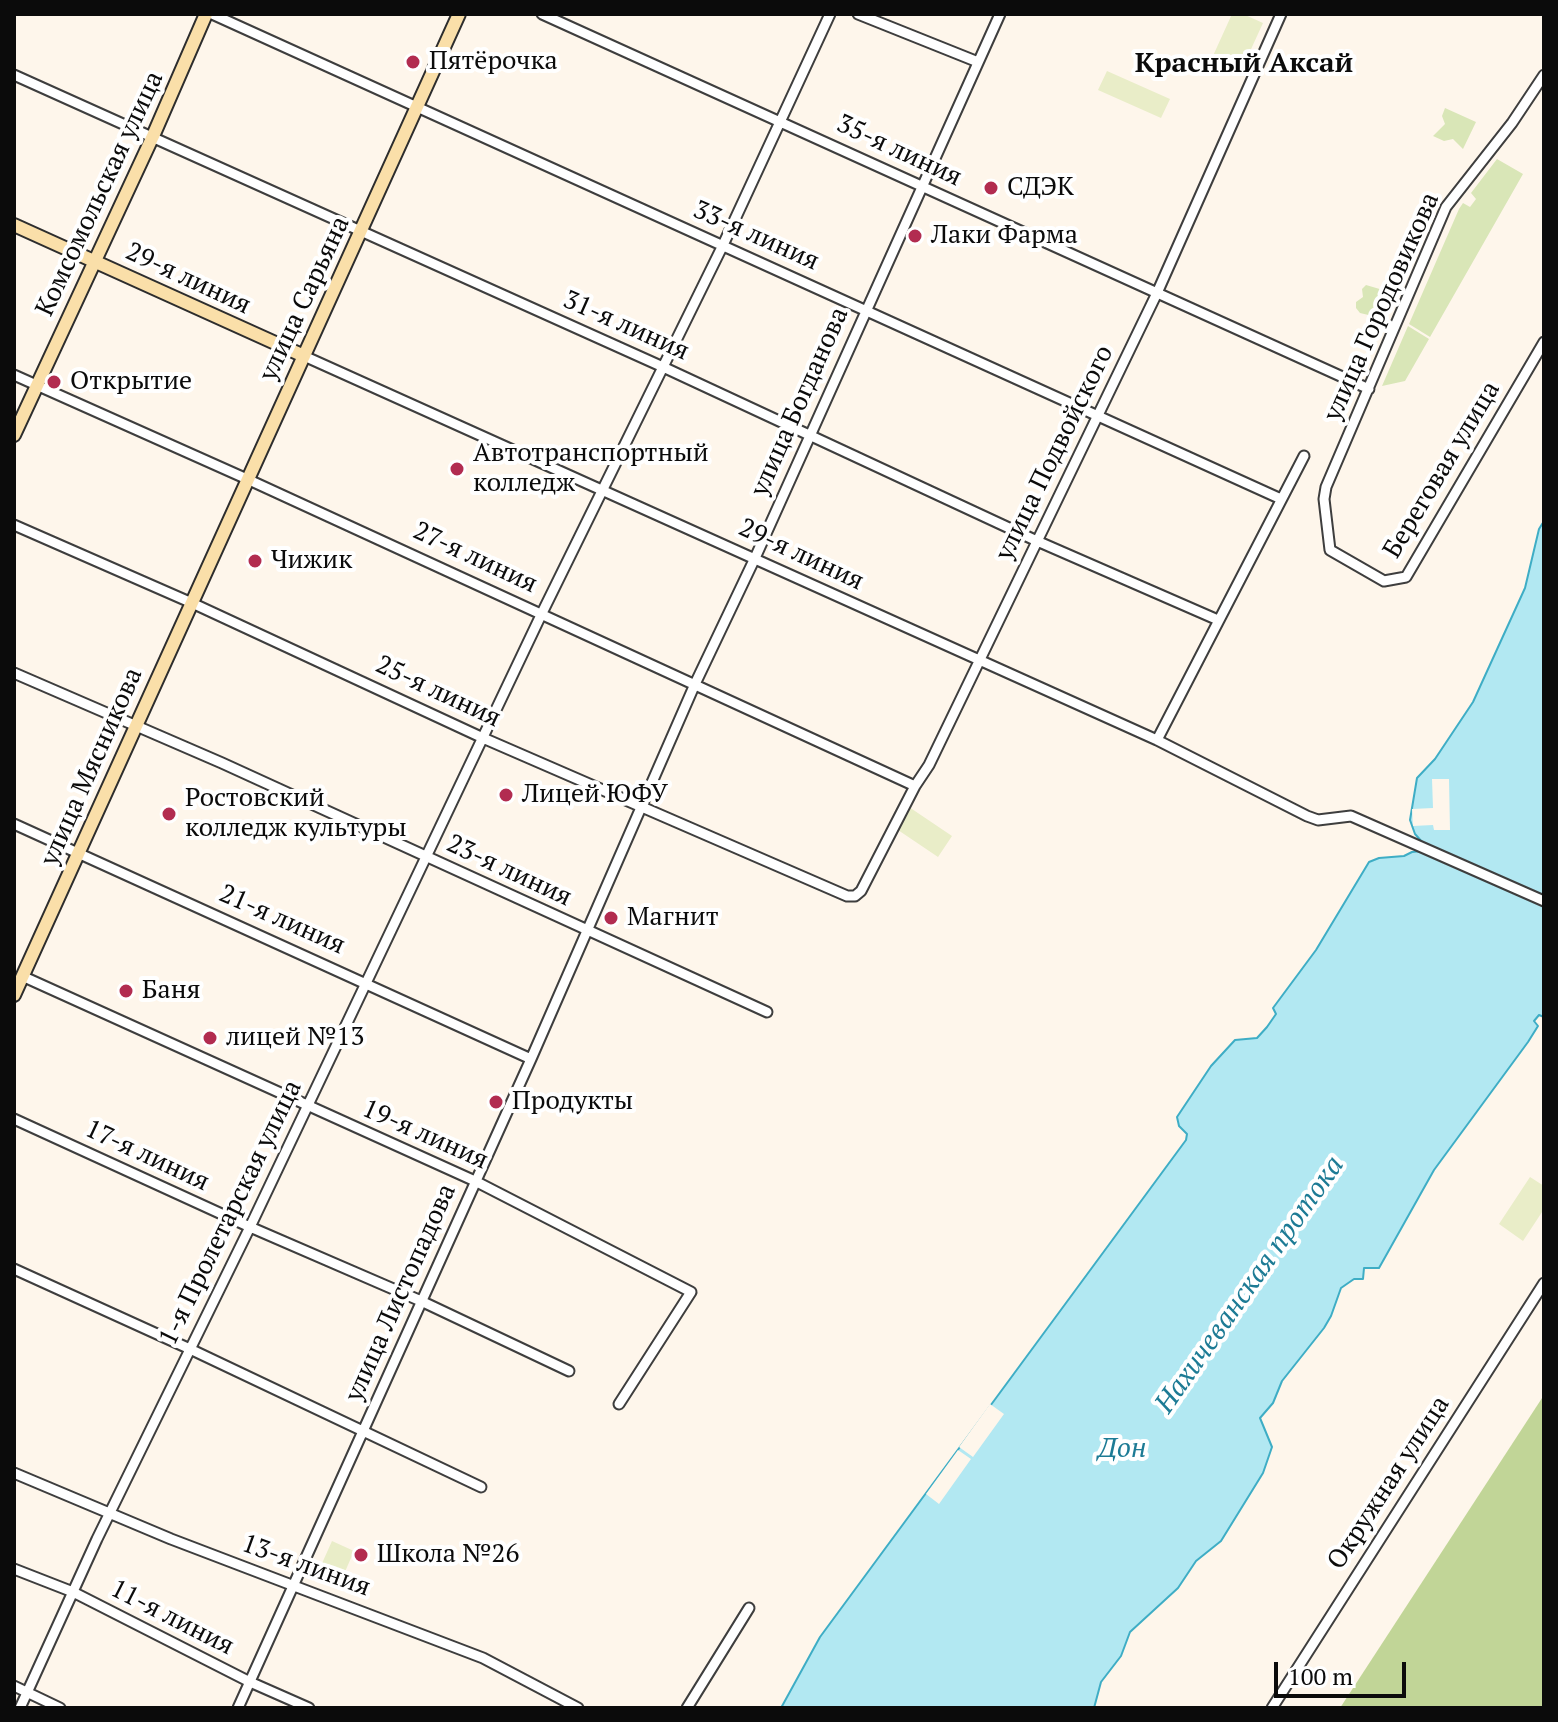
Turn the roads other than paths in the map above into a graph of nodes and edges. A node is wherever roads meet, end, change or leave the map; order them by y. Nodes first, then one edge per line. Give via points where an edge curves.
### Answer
1 (206, 14) edge
2 (212, 14) edge
3 (459, 14) edge
4 (542, 14) edge
5 (830, 14) edge
6 (858, 14) edge
7 (1000, 14) edge
8 (1281, 14) edge
9 (978, 62) junction
10 (14, 75) edge
11 (1544, 75) edge
12 (417, 107) junction
13 (781, 121) junction
14 (153, 136) junction
15 (922, 186) junction
16 (14, 225) edge
17 (361, 230) junction
18 (723, 245) junction
19 (95, 260) junction
20 (1157, 293) junction
21 (865, 310) junction
22 (1544, 342) edge
23 (304, 356) junction
24 (663, 367) junction
25 (14, 375) edge
26 (36, 385) junction
27 (1369, 389) junction
28 (1097, 415) junction
29 (14, 435) edge
30 (809, 435) junction
31 (1304, 456) dead end
32 (247, 479) junction
33 (1326, 487) joint
34 (602, 489) junction
35 (1281, 499) junction
36 (14, 525) edge
37 (1037, 541) junction
38 (755, 558) junction
39 (192, 603) junction
40 (542, 613) junction
41 (1218, 620) junction
42 (978, 660) junction
43 (14, 673) edge
44 (695, 684) junction
45 (136, 724) junction
46 (483, 738) junction
47 (1157, 740) junction
48 (915, 786) junction
49 (640, 807) junction
50 (14, 824) edge
51 (78, 852) junction
52 (427, 857) junction
53 (847, 896) joint
54 (1544, 901) edge
55 (587, 931) junction
56 (18, 974) edge
57 (366, 983) junction
58 (14, 995) edge
59 (767, 1012) dead end
60 (531, 1059) junction
61 (307, 1105) junction
62 (14, 1119) edge
63 (475, 1181) junction
64 (250, 1227) junction
65 (14, 1269) edge
66 (1544, 1283) edge
67 (421, 1301) junction
68 (190, 1349) junction
69 (569, 1371) dead end
70 (619, 1404) dead end
71 (364, 1431) junction
72 (14, 1473) edge
73 (481, 1487) dead end
74 (110, 1514) junction
75 (14, 1569) edge
76 (295, 1586) junction
77 (73, 1592) junction
78 (749, 1608) dead end
79 (250, 1682) junction
80 (14, 1686) edge
81 (28, 1692) junction
82 (20, 1708) edge
83 (60, 1708) edge
84 (238, 1708) edge
85 (309, 1708) edge
86 (578, 1708) edge
87 (687, 1708) edge
88 (1272, 1708) edge

1 - 14 main road, Комсомольская улица
2 - 12 street, 33-я линия
3 - 12 main road, улица Сарьяна
4 - 13 street, 35-я линия
5 - 13 street, 1-я Пролетарская улица
6 - 9 street
7 - 9 street, улица Богданова
8 - 20 street, улица Подвойского
9 - 15 street, улица Богданова
10 - 14 street, 31-я линия
11 - 27 street, улица Городовикова via 1447,206
12 - 17 main road, улица Сарьяна
12 - 18 street, 33-я линия
13 - 15 street, 35-я линия
13 - 18 street, 1-я Пролетарская улица
14 - 17 street, 31-я линия
14 - 19 main road, Комсомольская улица
15 - 20 street, 35-я линия
15 - 21 street, улица Богданова
16 - 19 main road, 29-я линия
17 - 23 main road, улица Сарьяна
17 - 24 street, 31-я линия
18 - 21 street, 33-я линия
18 - 24 street, 1-я Пролетарская улица
19 - 23 main road, 29-я линия
19 - 26 main road, Комсомольская улица
20 - 27 street, 35-я линия
20 - 28 street, улица Подвойского
21 - 28 street, 33-я линия
21 - 30 street, улица Богданова
22 - 33 street, Береговая улица via 1406,577 1384,581 1330,550
23 - 32 main road, улица Сарьяна
23 - 34 street, 29-я линия
24 - 30 street, 31-я линия
24 - 34 street, 1-я Пролетарская улица
25 - 26 street, 27-я линия
26 - 29 main road, Комсомольская улица
26 - 32 street, 27-я линия
27 - 33 street, улица Городовикова
28 - 35 street, 33-я линия
28 - 37 street, улица Подвойского
30 - 37 street, 31-я линия
30 - 38 street, улица Богданова
31 - 35 street
32 - 39 main road, улица Сарьяна
32 - 40 street, 27-я линия
34 - 38 street, 29-я линия
34 - 40 street, 1-я Пролетарская улица
35 - 41 street
36 - 39 street, 25-я линия
37 - 41 street, 31-я линия
37 - 42 street, улица Подвойского
38 - 42 street, 29-я линия
38 - 44 street, улица Богданова
39 - 45 main road, улица Мясникова
39 - 46 street, 25-я линия
40 - 44 street, 27-я линия
40 - 46 street, 1-я Пролетарская улица
41 - 47 street
42 - 47 street, 29-я линия
42 - 48 street, улица Подвойского
43 - 45 street, 23-я линия
44 - 48 street, 27-я линия
44 - 49 street, улица Богданова
45 - 51 main road, улица Мясникова
45 - 52 street, 23-я линия
46 - 49 street, 25-я линия
46 - 52 street, 1-я Пролетарская улица
47 - 54 street, 29-я линия via 1318,820 1351,816
48 - 53 street, улица Подвойского via 861,891
49 - 53 street, 25-я линия
49 - 55 street, улица Листопадова
50 - 51 street, 21-я линия
51 - 56 main road, улица Мясникова
51 - 57 street, 21-я линия
52 - 55 street, 23-я линия
52 - 57 street, 1-я Пролетарская улица
55 - 59 street, 23-я линия
55 - 60 street, улица Листопадова
56 - 58 main road, улица Мясникова
56 - 61 street, 19-я линия
57 - 60 street, 21-я линия
57 - 61 street, 1-я Пролетарская улица
60 - 63 street, улица Листопадова
61 - 63 street, 19-я линия
61 - 64 street, 1-я Пролетарская улица
62 - 64 street, 17-я линия
63 - 67 street, улица Листопадова
63 - 70 street, 19-я линия via 691,1292
64 - 67 street, 17-я линия
64 - 68 street, 1-я Пролетарская улица
65 - 68 street
66 - 88 street, Окружная улица
67 - 69 street, 17-я линия
67 - 71 street, улица Листопадова
68 - 71 street
68 - 74 street, 1-я Пролетарская улица
71 - 73 street
71 - 76 street, улица Листопадова
72 - 74 street, 13-я линия
74 - 76 street, 13-я линия
74 - 77 street, 1-я Пролетарская улица
75 - 77 street, 11-я линия
76 - 79 street, улица Листопадова
76 - 86 street, 13-я линия via 483,1658
77 - 79 street, 11-я линия
77 - 81 street, 1-я Пролетарская улица
78 - 87 street
79 - 84 street, улица Листопадова
79 - 85 street, 11-я линия
80 - 81 street
81 - 82 street, 1-я Пролетарская улица
81 - 83 street

